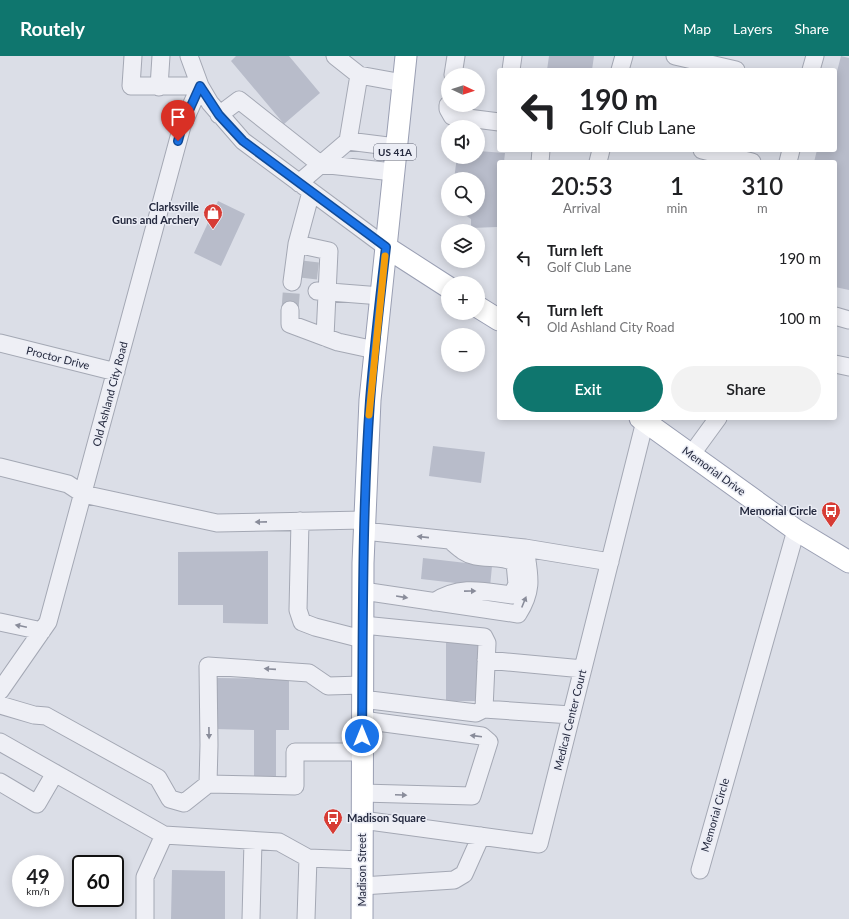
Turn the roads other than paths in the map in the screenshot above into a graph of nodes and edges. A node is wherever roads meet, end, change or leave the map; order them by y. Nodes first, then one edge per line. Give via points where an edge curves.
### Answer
1 (133, 56) edge
2 (161, 56) edge
3 (189, 56) edge
4 (335, 56) edge
5 (406, 56) edge
6 (456, 56) edge
7 (513, 56) edge
8 (624, 56) edge
9 (675, 56) edge
10 (815, 56) edge
11 (454, 68) edge
12 (511, 68) edge
13 (621, 68) edge
14 (727, 68) edge
15 (812, 68) edge
16 (359, 75) junction
17 (403, 83) junction
18 (200, 86) junction
19 (160, 87) junction
20 (450, 112) edge
21 (219, 115) junction
22 (497, 122) edge
23 (348, 141) junction
24 (396, 147) junction
25 (710, 152) edge
26 (744, 160) edge
27 (320, 164) junction
28 (393, 172) junction
29 (305, 188) junction
30 (297, 244) junction
31 (386, 247) junction
32 (296, 273) tunnel mouth
33 (441, 282) edge
34 (322, 291) junction
35 (380, 296) junction
36 (290, 310) tunnel mouth
37 (485, 311) edge
38 (837, 317) edge
39 (497, 319) edge
40 (849, 320) edge
41 (325, 337) junction
42 (0, 343) edge
43 (375, 350) junction
44 (837, 364) edge
45 (849, 367) edge
46 (116, 372) junction
47 (642, 420) edge
48 (717, 420) edge
49 (691, 455) junction
50 (0, 467) edge
51 (83, 494) junction
52 (300, 521) junction
53 (364, 526) junction
54 (796, 530) junction
55 (449, 540) junction
56 (525, 548) junction
57 (610, 562) junction
58 (849, 562) edge
59 (363, 591) junction
60 (434, 602) junction
61 (0, 622) edge
62 (42, 631) junction
63 (362, 632) junction
64 (486, 660) junction
65 (583, 668) junction
66 (0, 691) edge
67 (362, 692) junction
68 (0, 705) edge
69 (484, 709) junction
70 (571, 714) junction
71 (362, 720) junction
72 (0, 742) edge
73 (362, 752) junction
74 (56, 773) junction
75 (0, 782) edge
76 (208, 784) junction
77 (362, 793) junction
78 (362, 820) junction
79 (164, 835) junction
80 (481, 836) junction
81 (253, 841) junction
82 (308, 858) junction
83 (362, 860) junction
84 (700, 870) dead end
85 (362, 886) junction
86 (145, 919) edge
87 (251, 919) edge
88 (306, 919) edge
89 (362, 919) edge

1 - 19 street via 131,86
2 - 19 street
3 - 18 street
4 - 16 street
5 - 17 main road, Madison Street / US 41A
6 - 11 street
7 - 12 street
8 - 13 street
9 - 14 street
10 - 15 street
16 - 17 street
16 - 23 street
17 - 24 main road, Madison Street / US 41A
18 - 19 street
18 - 21 street
18 - 46 street, Old Ashland City Road via 182,126
20 - 22 street via 452,116
21 - 27 street via 239,100
21 - 29 street via 243,141
23 - 24 street
23 - 27 street
24 - 28 main road, Madison Street / US 41A
25 - 26 street
27 - 28 street
27 - 29 street
28 - 31 main road, Madison Street / US 41A
29 - 30 street
29 - 31 street
30 - 32 street
30 - 34 street via 329,251 323,271
31 - 33 main road
31 - 35 main road, Madison Street / US 41A
34 - 35 street
34 - 41 street
35 - 43 main road, Madison Street / US 41A
36 - 41 street via 290,324
37 - 39 main road
38 - 40 street
41 - 43 street
42 - 46 street, Proctor Drive
43 - 53 main road, Madison Street / US 41A
44 - 45 street
46 - 51 street, Old Ashland City Road
47 - 49 main road, Memorial Drive
47 - 57 street, Medical Center Court
48 - 49 street
49 - 54 main road, Memorial Drive
50 - 51 street via 68,484
52 -> 51 street via 217,523
51 - 62 street, Old Ashland City Road via 48,622
52 - 53 street
52 - 63 street via 298,610 302,622 315,627
55 -> 53 street
53 - 59 main road, Madison Street / US 41A
54 - 58 main road, Memorial Drive
54 - 84 street, Memorial Circle
55 - 56 street
60 -> 55 street via 456,591 512,595 517,584 515,563 509,559 474,556 463,552
56 - 57 street
60 -> 56 street via 518,614 530,584
57 - 65 street, Medical Center Court
59 -> 60 street
59 - 63 main road, Madison Street / US 41A
62 -> 61 street
62 - 66 street, Old Ashland City Road
63 - 64 street via 484,637 487,643
63 - 67 main road, Madison Street / US 41A
64 - 65 street
64 - 69 street
65 - 70 street, Medical Center Court
67 - 69 street via 476,713
67 - 71 main road, Madison Street / US 41A
67 -> 76 street via 328,686 309,672 208,666
68 - 76 street via 46,716 158,778 170,799 184,803
69 - 70 street
70 - 80 street, Medical Center Court via 539,844
71 - 73 main road, Madison Street / US 41A
77 -> 71 street via 472,796 489,742 482,736
72 - 74 street
73 - 76 street via 295,752 295,786
73 - 77 main road, Madison Street / US 41A
74 - 75 street via 37,804
74 - 79 street
77 - 78 main road, Madison Street / US 41A
78 - 80 street, Medical Center Court
78 - 83 main road, Madison Street / US 41A
79 - 81 street
79 - 86 street via 145,877
80 - 85 street via 464,874 454,880
81 - 82 street via 279,842
81 - 87 street
82 - 83 street
82 - 88 street
83 - 85 main road, Madison Street / US 41A
85 - 89 main road, Madison Street / US 41A

